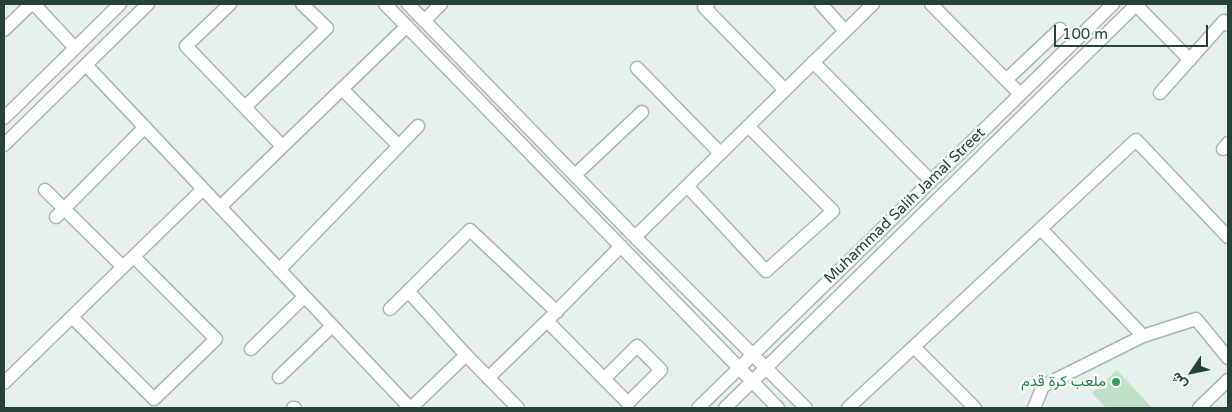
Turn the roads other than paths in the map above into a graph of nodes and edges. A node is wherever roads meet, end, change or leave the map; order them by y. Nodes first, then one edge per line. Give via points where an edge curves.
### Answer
1 (120, 4) edge
2 (148, 4) edge
3 (230, 4) edge
4 (302, 4) edge
5 (385, 4) edge
6 (408, 4) edge
7 (441, 4) edge
8 (708, 4) edge
9 (821, 4) edge
10 (872, 4) edge
11 (931, 4) edge
12 (1113, 4) edge
13 (1136, 4) edge
14 (37, 5) edge
15 (424, 21) junction
16 (1228, 25) edge
17 (407, 26) junction
18 (1060, 29) dead end
19 (4, 30) edge
20 (845, 30) junction
21 (75, 48) junction
22 (1190, 60) junction
23 (814, 62) junction
24 (86, 65) junction
25 (637, 68) dead end
26 (1006, 80) junction
27 (342, 89) junction
28 (785, 90) junction
29 (1160, 93) dead end
30 (1020, 94) junction
31 (244, 107) junction
32 (642, 112) dead end
33 (4, 118) edge
34 (418, 126) dead end
35 (748, 126) junction
36 (145, 127) junction
37 (4, 146) edge
38 (282, 146) junction
39 (399, 146) junction
40 (720, 153) junction
41 (574, 175) junction
42 (931, 181) junction
43 (687, 186) junction
44 (203, 189) junction
45 (45, 190) dead end
46 (220, 206) junction
47 (60, 213) junction
48 (1041, 229) junction
49 (635, 237) junction
50 (1228, 237) edge
51 (621, 246) junction
52 (134, 256) junction
53 (123, 267) junction
54 (279, 270) junction
55 (408, 291) junction
56 (304, 297) junction
57 (390, 309) dead end
58 (557, 312) junction
59 (72, 317) junction
60 (548, 321) junction
61 (332, 326) junction
62 (1144, 336) junction
63 (914, 347) junction
64 (250, 349) dead end
65 (466, 355) junction
66 (752, 355) junction
67 (1228, 358) edge
68 (739, 368) junction
69 (766, 369) junction
70 (279, 378) dead end
71 (488, 378) junction
72 (604, 379) junction
73 (1228, 380) edge
74 (752, 382) junction
75 (4, 383) edge
76 (411, 408) edge
77 (518, 408) edge
78 (698, 408) edge
79 (726, 408) edge
80 (778, 408) edge
81 (806, 408) edge
82 (848, 408) edge
83 (975, 408) edge
84 (1034, 408) edge
85 (1199, 408) edge

1 - 21 street
2 - 24 street
3 - 31 street via 186,46
4 - 31 street via 327,28
5 - 17 street
6 - 15 street
7 - 15 street
8 - 28 street via 704,7
9 - 20 street
10 - 20 street
11 - 26 street
12 - 30 street, Muhammad Salih Jamal Street
13 - 22 street
13 - 69 street, Muhammad Salih Jamal Street
14 - 19 street
14 - 21 street
15 - 41 street
16 - 22 street via 1224,21
17 - 27 street
17 - 51 street
18 - 26 street
20 - 23 street
21 - 33 street
22 - 29 street
23 - 28 street
23 - 42 street
24 - 36 street
24 - 37 street
25 - 40 street
26 - 30 street
27 - 38 street
27 - 39 street
28 - 35 street
30 - 42 street, Muhammad Salih Jamal Street
31 - 38 street
32 - 41 street
34 - 39 street
35 - 40 street
35 - 43 street via 833,211 766,271
36 - 44 street
36 - 47 street
38 - 46 street
39 - 54 street
40 - 43 street
41 - 49 street
42 - 66 street, Muhammad Salih Jamal Street
43 - 49 street
44 - 46 street
44 - 52 street
45 - 47 street
46 - 54 street
47 - 53 street
48 - 50 street via 1136,140
48 - 62 street
48 - 63 street
49 - 66 street
51 - 58 street
51 - 68 street
52 - 53 street
52 - 59 street via 216,339 154,399
53 - 59 street
54 - 56 street
55 - 57 street
55 - 58 street via 470,230
55 - 65 street
56 - 61 street
56 - 64 street
58 - 60 street
59 - 75 street
60 - 71 street
60 - 72 street
61 - 70 street
61 - 76 street
62 - 67 street via 1196,319
62 - 84 street via 1043,386
63 - 82 street
63 - 83 street
65 - 71 street
65 - 76 street
66 - 68 street, Muhammad Salih Jamal Street
66 - 69 street
68 - 74 street
68 - 78 street, Muhammad Salih Jamal Street
69 - 74 street, Muhammad Salih Jamal Street
69 - 81 street
71 - 77 street
72 - 72 street via 628,403 661,370 638,346
73 - 85 street
74 - 79 street, Muhammad Salih Jamal Street
74 - 80 street

